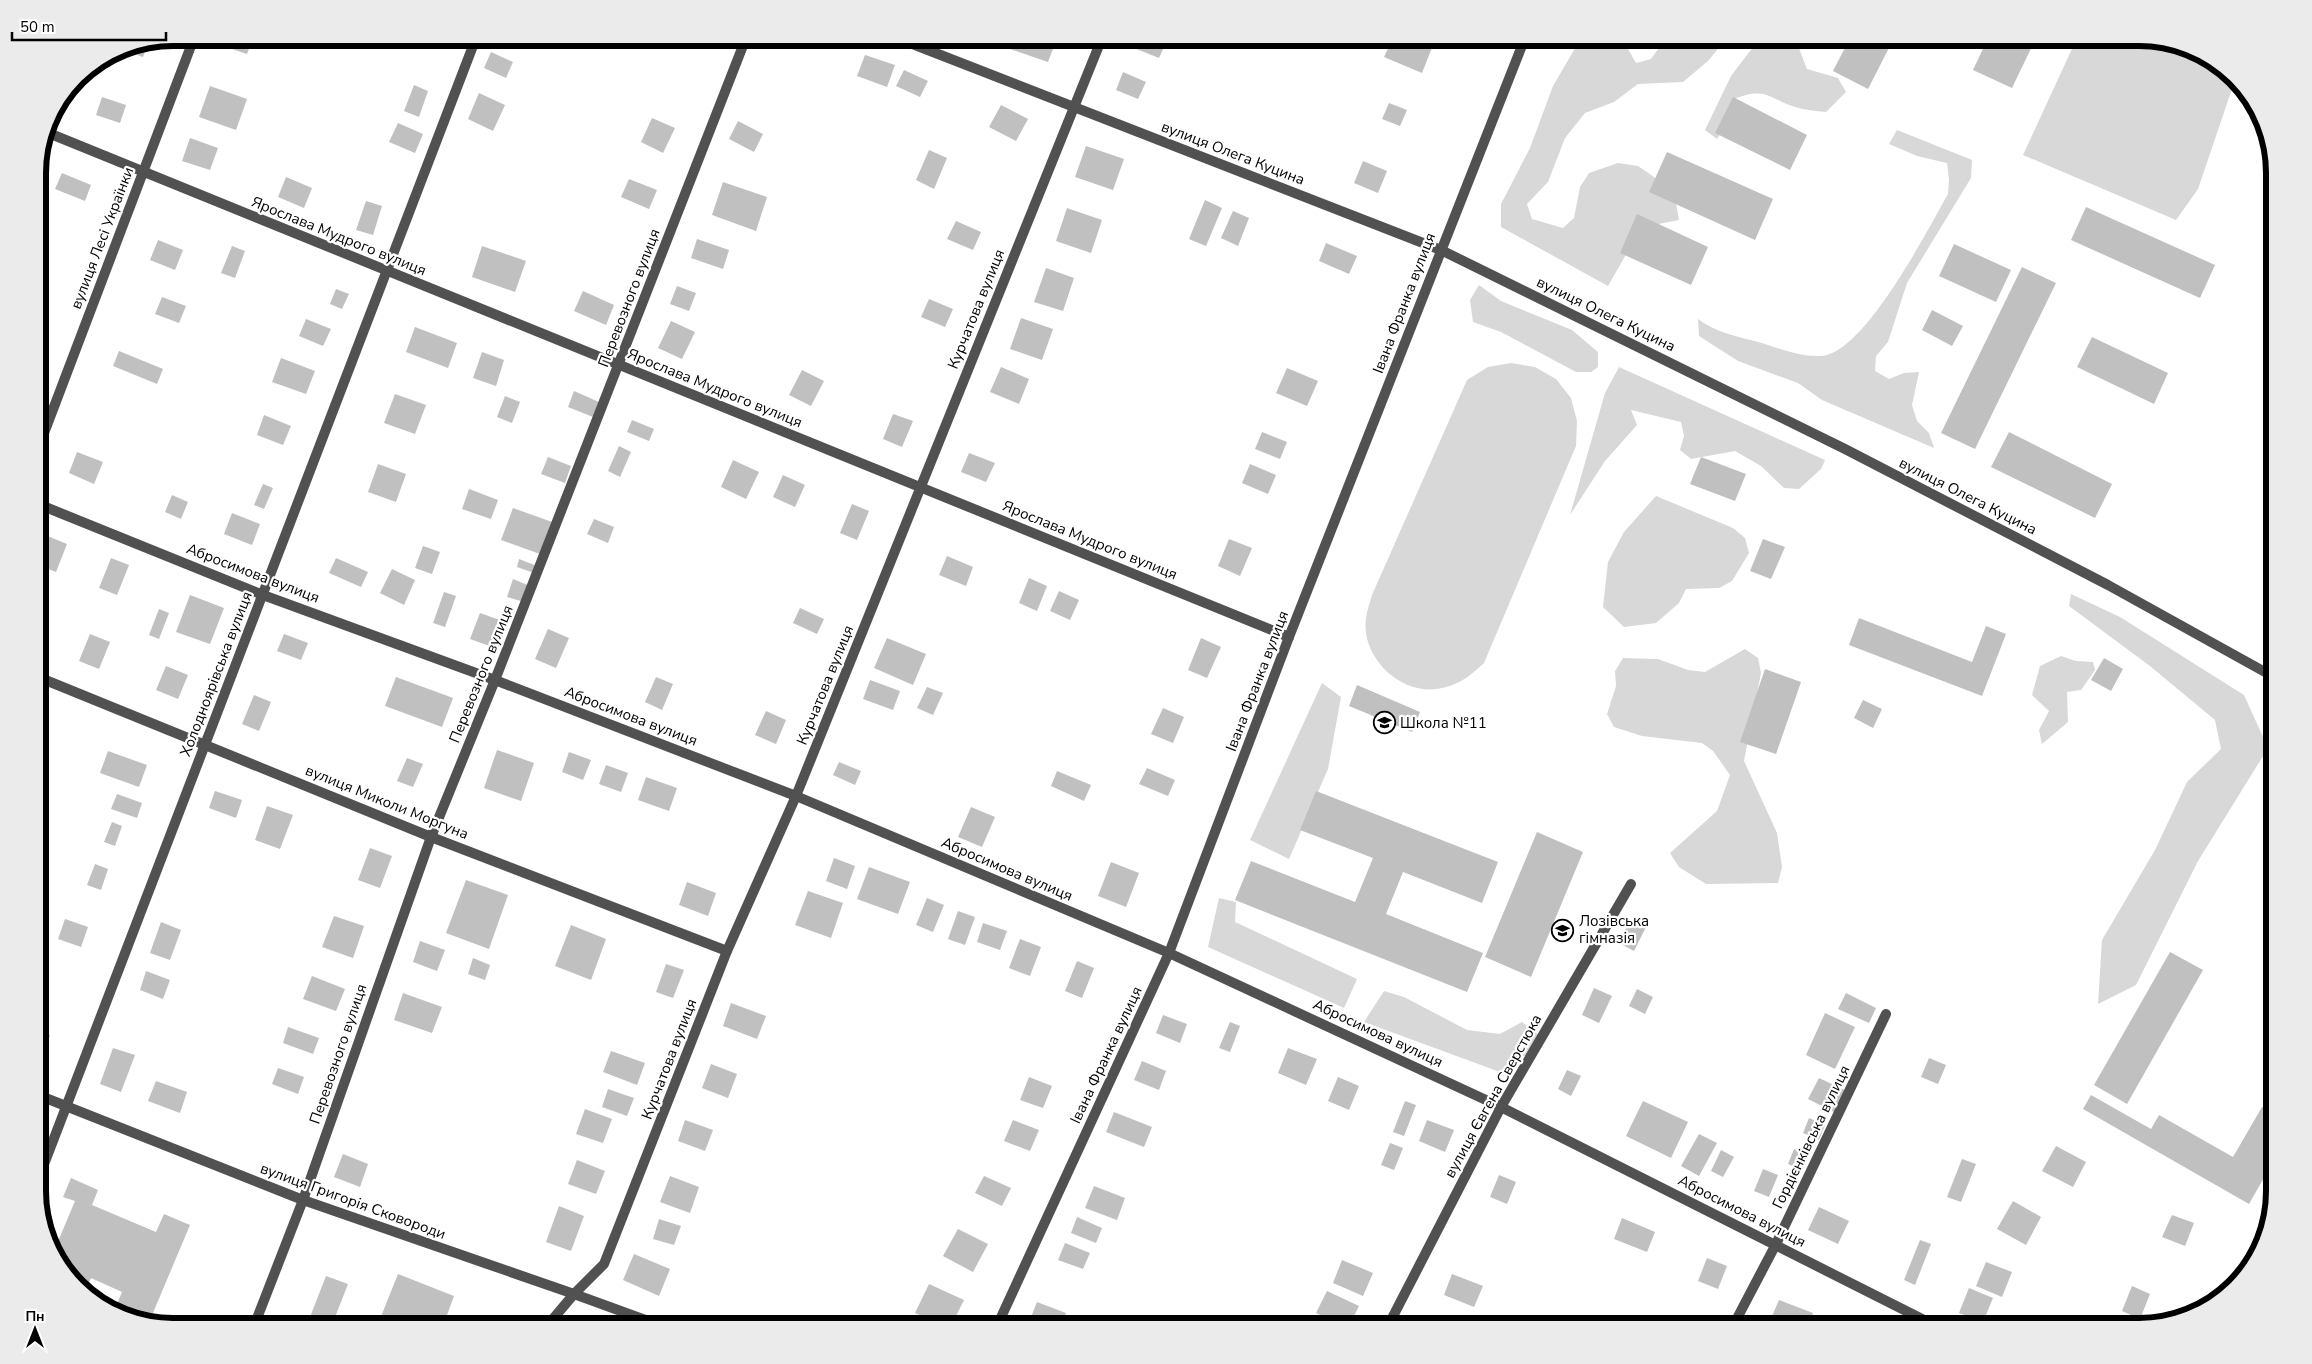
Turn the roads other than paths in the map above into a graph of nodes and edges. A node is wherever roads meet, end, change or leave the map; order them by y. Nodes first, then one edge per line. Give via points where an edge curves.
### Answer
1 (191, 46) edge
2 (473, 46) edge
3 (743, 46) edge
4 (917, 46) edge
5 (1099, 46) edge
6 (1523, 46) edge
7 (1074, 108) junction
8 (53, 135) edge
9 (143, 173) junction
10 (1442, 250) junction
11 (385, 271) junction
12 (619, 365) junction
13 (47, 425) edge
14 (920, 488) junction
15 (47, 508) edge
16 (263, 594) junction
17 (1289, 637) junction
18 (2265, 672) edge
19 (496, 680) junction
20 (47, 681) edge
21 (204, 745) junction
22 (796, 796) junction
23 (431, 836) junction
24 (1631, 884) dead end
25 (727, 951) junction
26 (1169, 953) junction
27 (1886, 1014) dead end
28 (47, 1099) edge
29 (66, 1106) junction
30 (1501, 1107) junction
31 (47, 1156) edge
32 (302, 1200) junction
33 (1776, 1244) junction
34 (574, 1294) junction
35 (257, 1318) edge
36 (554, 1318) edge
37 (640, 1318) edge
38 (1001, 1318) edge
39 (1392, 1318) edge
40 (1737, 1318) edge
41 (1920, 1318) edge

1 - 9 street, вулиця Лесі Українки
2 - 11 street, Холодноярівська вулиця
3 - 12 street, Перевозного вулиця
4 - 7 street, вулиця Олега Куцина
5 - 7 street, Курчатова вулиця
6 - 10 street, Івана Франка вулиця
7 - 10 street, вулиця Олега Куцина
7 - 14 street, Курчатова вулиця
8 - 9 street, Ярослава Мудрого вулиця
9 - 11 street, Ярослава Мудрого вулиця
9 - 13 street, вулиця Лесі Українки
10 - 17 street, Івана Франка вулиця
10 - 18 street, вулиця Олега Куцина via 1846,449 2108,584
11 - 12 street, Ярослава Мудрого вулиця
11 - 16 street, Холодноярівська вулиця
12 - 14 street, Ярослава Мудрого вулиця
12 - 19 street, Перевозного вулиця
14 - 17 street, Ярослава Мудрого вулиця
14 - 22 street, Курчатова вулиця
15 - 16 street, Абросимова вулиця
16 - 19 street, Абросимова вулиця
16 - 21 street, Холодноярівська вулиця
17 - 26 street, Івана Франка вулиця
19 - 22 street, Абросимова вулиця
19 - 23 street, Перевозного вулиця
20 - 21 street, вулиця Миколи Моргуна
21 - 23 street, вулиця Миколи Моргуна
21 - 29 street, Холодноярівська вулиця
22 - 25 street, Курчатова вулиця
22 - 26 street, Абросимова вулиця
23 - 25 street, вулиця Миколи Моргуна
23 - 32 street, Перевозного вулиця
24 - 30 street, вулиця Євгена Сверстюка
25 - 34 street, Курчатова вулиця via 604,1264
26 - 30 street, Абросимова вулиця
26 - 38 street, Івана Франка вулиця
27 - 33 street, Гордієнківська вулиця
28 - 29 street, вулиця Григорія Сковороди
29 - 31 street, Холодноярівська вулиця
29 - 32 street, вулиця Григорія Сковороди
30 - 33 street, Абросимова вулиця
30 - 39 street, вулиця Євгена Сверстюка
32 - 34 street, вулиця Григорія Сковороди
32 - 35 street, Перевозного вулиця
33 - 40 street, Гордієнківська вулиця
33 - 41 street, Абросимова вулиця
34 - 36 street, Курчатова вулиця
34 - 37 street, вулиця Григорія Сковороди

